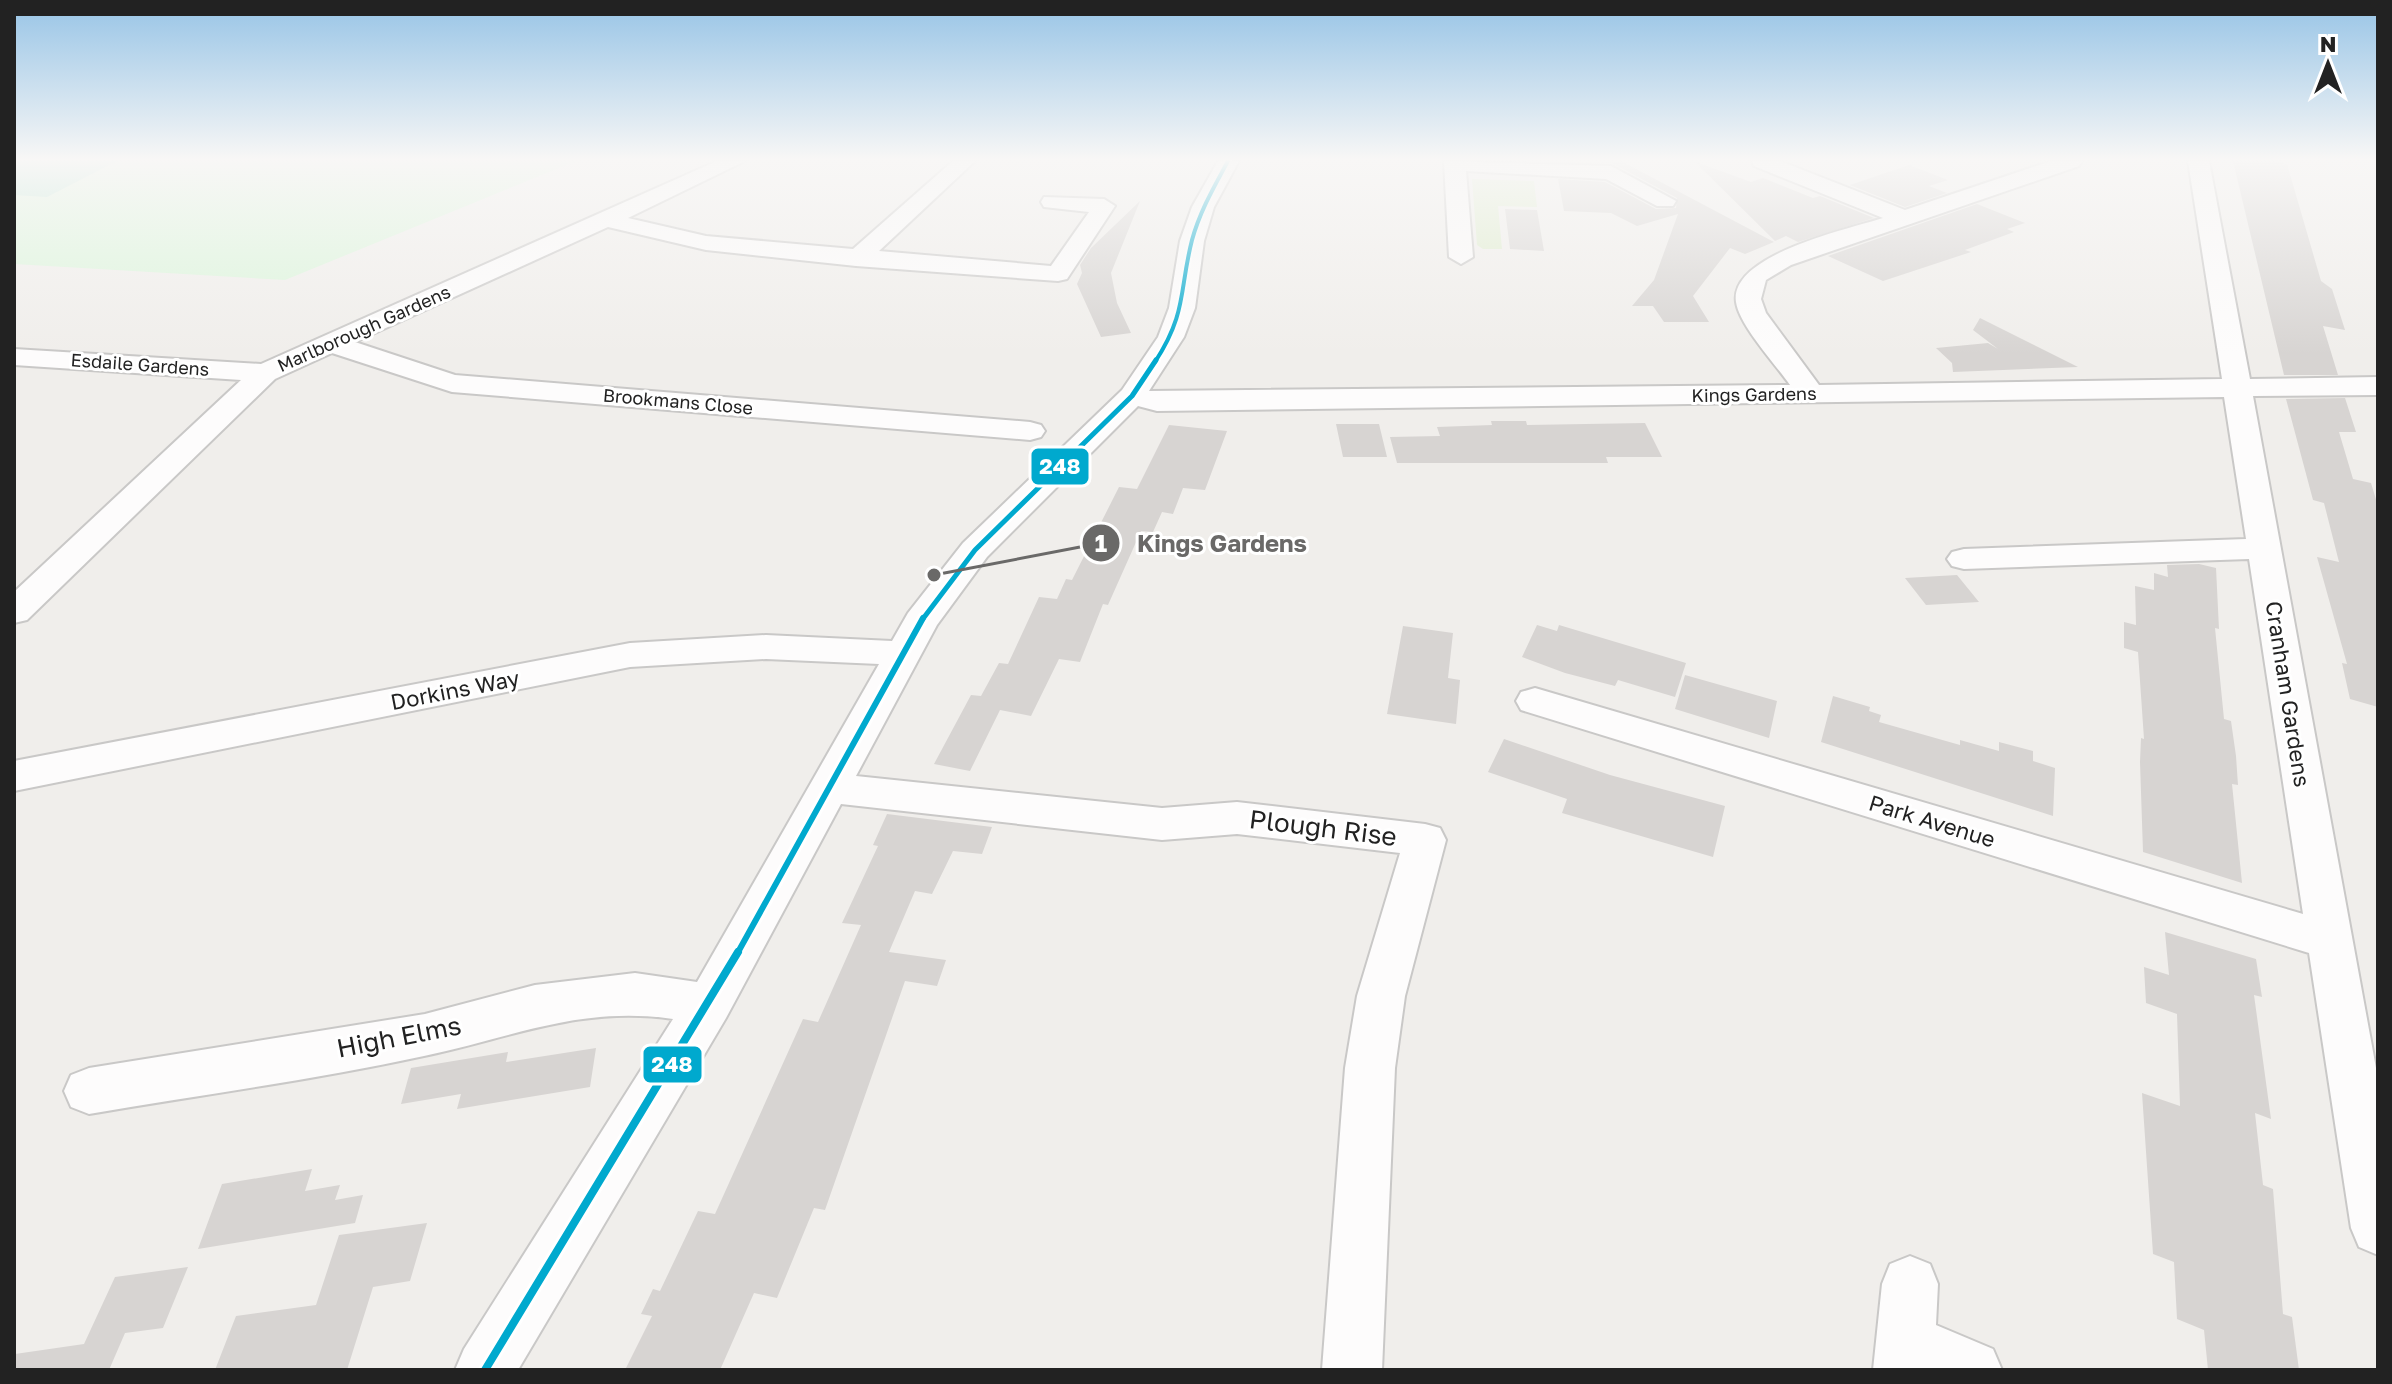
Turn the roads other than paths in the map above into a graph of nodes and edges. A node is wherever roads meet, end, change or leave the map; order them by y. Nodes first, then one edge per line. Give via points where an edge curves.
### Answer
1 (596, 226) edge
2 (632, 226) edge
3 (893, 226) edge
4 (1091, 226) edge
5 (1197, 226) edge
6 (1459, 226) edge
7 (1884, 226) edge
8 (2210, 226) edge
9 (1461, 257) dead end
10 (856, 259) junction
11 (333, 344) junction
12 (14, 357) edge
13 (265, 373) junction
14 (2378, 386) edge
15 (2239, 388) junction
16 (1811, 394) junction
17 (1132, 396) junction
18 (1030, 431) dead end
19 (2264, 548) junction
20 (1964, 559) dead end
21 (14, 612) edge
22 (901, 654) junction
23 (1535, 701) dead end
24 (14, 776) edge
25 (830, 788) junction
26 (2329, 940) junction
27 (709, 1004) junction
28 (89, 1091) dead end
29 (2378, 1228) edge
30 (1910, 1284) dead end
31 (1904, 1356) edge
32 (485, 1370) edge
33 (1352, 1370) edge
34 (1972, 1370) edge

1 - 11 street, Marlborough Gardens
2 - 10 street via 706,243
3 - 10 street
4 - 10 street via 1058,274
5 - 17 street via 1182,308 1171,337
6 - 9 street
7 - 16 street via 1767,267 1749,286 1753,314
8 - 15 street, Cranham Gardens
11 - 13 street, Marlborough Gardens
11 - 18 street, Brookmans Close via 452,383
12 - 13 street, Esdaile Gardens
13 - 21 street, Marlborough Gardens
14 - 15 street, Kings Gardens
15 - 16 street, Kings Gardens
15 - 19 street, Cranham Gardens
16 - 17 street, Kings Gardens via 1157,402
17 - 22 street via 975,550
19 - 20 street
19 - 26 street, Cranham Gardens
22 - 24 street, Dorkins Way via 844,649 630,655
22 - 25 street
23 - 26 street, Park Avenue
25 - 27 street
25 - 33 street, Plough Rise via 1162,824 1237,818 1425,840 1381,996 1370,1068
26 - 29 street, Cranham Gardens
27 - 28 street, High Elms via 635,993 535,1005 425,1035
27 - 32 street
30 - 31 street
31 - 34 street

